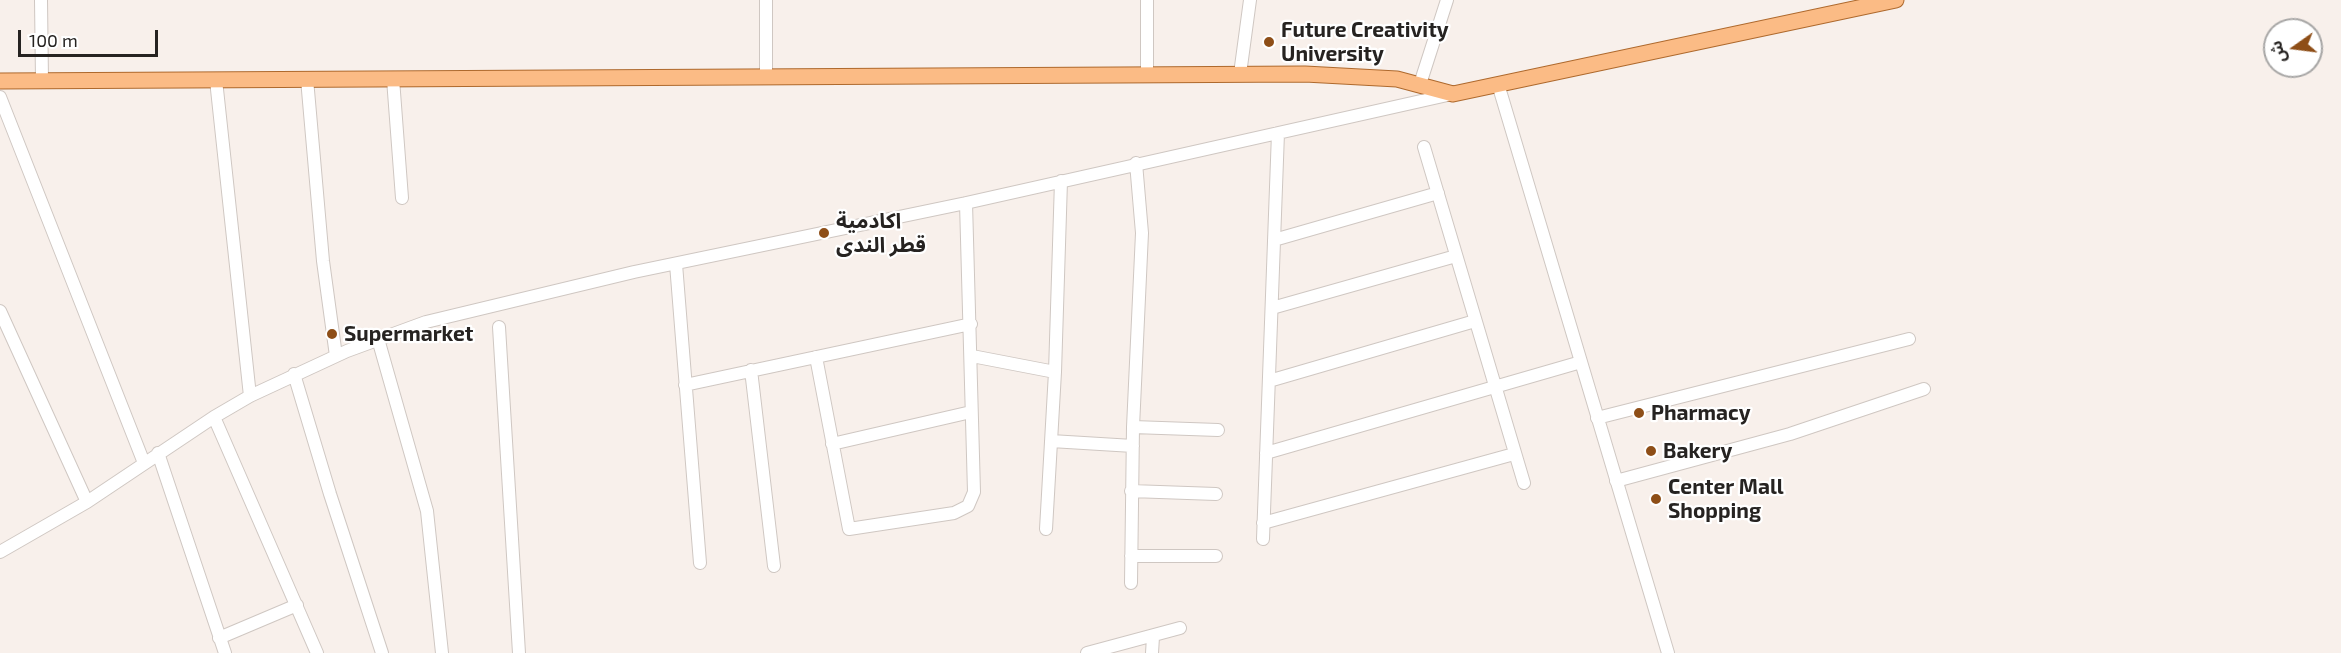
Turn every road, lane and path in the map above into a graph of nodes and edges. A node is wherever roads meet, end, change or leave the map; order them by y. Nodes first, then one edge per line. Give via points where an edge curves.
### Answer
1 (41, 0) edge
2 (766, 0) edge
3 (1147, 0) edge
4 (1250, 0) edge
5 (1447, 0) edge
6 (1896, 0) edge
7 (1147, 74) junction
8 (1239, 74) junction
9 (766, 76) junction
10 (307, 79) junction
11 (393, 79) junction
12 (42, 80) junction
13 (216, 80) junction
14 (0, 81) edge
15 (1420, 84) junction
16 (1498, 84) junction
17 (1453, 94) junction
18 (0, 97) edge
19 (1278, 133) junction
20 (1424, 147) dead end
21 (1136, 163) junction
22 (1061, 181) junction
23 (1438, 194) junction
24 (402, 198) dead end
25 (966, 203) junction
26 (1274, 240) junction
27 (1456, 256) junction
28 (676, 264) junction
29 (1272, 308) junction
30 (0, 311) edge
31 (1474, 321) junction
32 (971, 324) junction
33 (499, 327) dead end
34 (378, 339) junction
35 (1909, 339) dead end
36 (336, 356) junction
37 (972, 356) junction
38 (816, 357) junction
39 (1581, 363) junction
40 (751, 370) junction
41 (1055, 372) junction
42 (294, 374) junction
43 (1269, 381) junction
44 (685, 385) junction
45 (1495, 387) junction
46 (1924, 389) dead end
47 (250, 396) junction
48 (970, 412) junction
49 (214, 417) junction
50 (1597, 418) junction
51 (1133, 428) junction
52 (1218, 430) dead end
53 (1051, 441) junction
54 (832, 444) junction
55 (1133, 446) junction
56 (158, 453) junction
57 (1266, 453) junction
58 (1514, 454) junction
59 (144, 463) junction
60 (1616, 481) junction
61 (1524, 483) dead end
62 (1131, 491) junction
63 (1216, 494) dead end
64 (87, 502) junction
65 (1263, 523) junction
66 (1046, 529) dead end
67 (1263, 539) dead end
68 (0, 552) edge
69 (1131, 556) junction
70 (1216, 556) dead end
71 (700, 564) dead end
72 (774, 566) dead end
73 (1131, 583) dead end
74 (297, 605) junction
75 (1180, 628) dead end
76 (1153, 637) junction
77 (219, 638) junction
78 (225, 653) edge
79 (317, 653) edge
80 (382, 653) edge
81 (442, 653) edge
82 (519, 653) edge
83 (1087, 653) edge
84 (1152, 653) edge
85 (1668, 653) edge

1 - 12 street
2 - 9 street
3 - 7 street
4 - 8 street
5 - 15 street
6 - 16 main road
7 - 8 main road
7 - 9 main road
8 - 15 main road via 1364,75
9 - 11 main road
10 - 11 main road
10 - 13 main road
10 - 36 street via 323,261
11 - 24 street
12 - 13 main road
12 - 14 main road
13 - 47 street
15 - 17 main road
16 - 17 main road
16 - 39 street
17 - 19 street
18 - 59 street
19 - 21 street
19 - 26 street
20 - 23 street
21 - 22 street
21 - 51 street via 1142,233
22 - 25 street
22 - 41 street
23 - 26 street
23 - 27 street
25 - 28 street
25 - 32 street
26 - 29 street
27 - 29 street
27 - 31 street
28 - 34 street via 464,311
28 - 44 street
29 - 43 street
30 - 64 street
31 - 43 street
31 - 45 street
32 - 37 street
32 - 38 street
33 - 82 street
34 - 36 street
34 - 81 street via 427,511
35 - 50 street
36 - 42 street
37 - 41 street
37 - 48 street
38 - 40 street
38 - 54 street
39 - 45 street
39 - 50 street
40 - 44 street
40 - 72 street
41 - 53 street
42 - 47 street
42 - 80 street
43 - 57 street
44 - 71 street
45 - 57 street
45 - 58 street
46 - 60 street via 1790,434
47 - 49 street
48 - 54 street
48 - 54 street via 974,492 968,506 954,513 849,529
49 - 56 street
49 - 74 street
50 - 60 street
51 - 52 street
51 - 55 street
53 - 55 street
53 - 66 street
55 - 62 street
56 - 59 street
56 - 77 street
57 - 65 street
58 - 61 street
58 - 65 street
59 - 64 street
60 - 85 street
62 - 63 street
62 - 69 street
64 - 68 street
65 - 67 street
69 - 70 street
69 - 73 street
74 - 77 street
74 - 79 street
75 - 76 street
76 - 83 street
76 - 84 street
77 - 78 street

